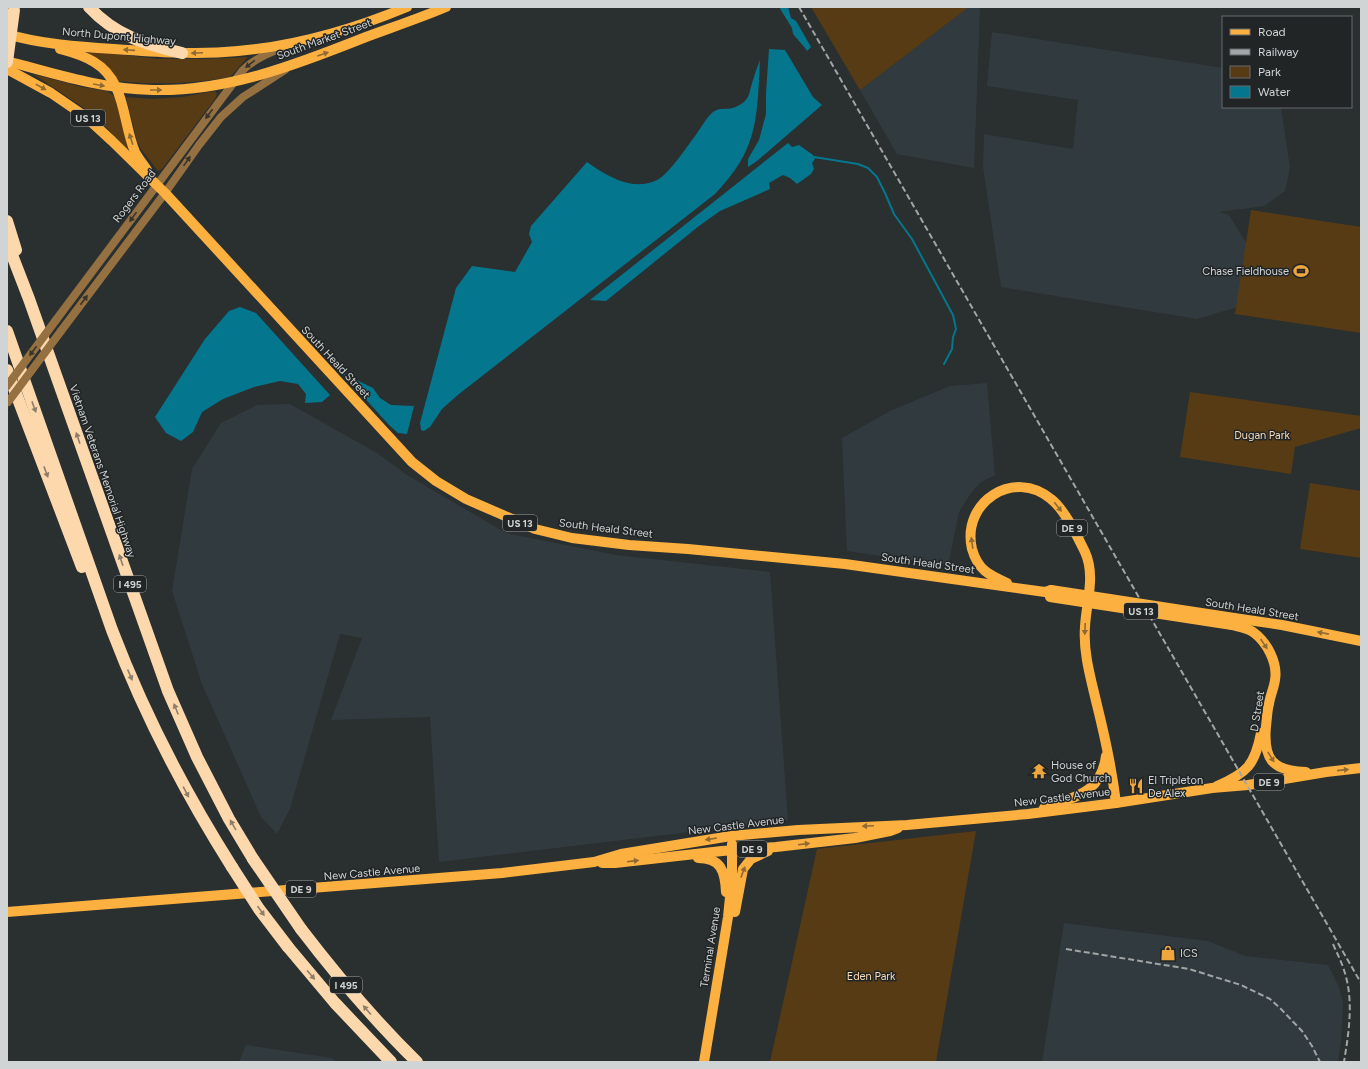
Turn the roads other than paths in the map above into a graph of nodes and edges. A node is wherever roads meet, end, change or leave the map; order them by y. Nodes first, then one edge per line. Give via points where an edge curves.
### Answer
1 (89, 7) edge
2 (407, 7) edge
3 (446, 7) edge
4 (14, 9) edge
5 (7, 34) edge
6 (18, 37) junction
7 (298, 42) junction
8 (182, 53) junction
9 (7, 62) edge
10 (296, 63) junction
11 (7, 69) edge
12 (232, 82) junction
13 (117, 88) junction
14 (156, 185) junction
15 (165, 193) junction
16 (7, 221) edge
17 (7, 242) edge
18 (29, 299) junction
19 (7, 331) edge
20 (7, 370) edge
21 (7, 386) edge
22 (8, 402) edge
23 (1016, 588) junction
24 (1233, 622) junction
25 (1361, 641) edge
26 (121, 652) junction
27 (1275, 680) joint
28 (1268, 706) junction
29 (1107, 744) junction
30 (1361, 768) edge
31 (1326, 772) junction
32 (1212, 788) junction
33 (1116, 803) junction
34 (1028, 814) junction
35 (907, 825) junction
36 (731, 836) junction
37 (776, 848) junction
38 (732, 850) junction
39 (662, 858) junction
40 (594, 862) junction
41 (7, 912) edge
42 (726, 924) junction
43 (724, 936) junction
44 (335, 1003) junction
45 (394, 1039) junction
46 (380, 1062) edge
47 (391, 1062) edge
48 (417, 1062) edge
49 (422, 1062) edge
50 (704, 1062) edge

1 - 8 highway via 125,35 150,45
2 - 7 main road, South Market Street
10 -> 3 main road, South Market Street
4 - 9 highway, bridge
5 - 6 main road, North Dupont Highway / US 13
8 -> 6 main road, North Dupont Highway via 83,47
6 - 13 main road, South Heald Street / US 13 via 80,55 95,62 108,74
7 -> 8 main road, South Market Street via 238,51
7 -> 12 street, Rogers Road via 250,62
9 -> 13 main road via 82,82
10 - 12 main road, South Market Street
15 -> 10 street, Rogers Road via 221,117 248,94
11 -> 14 main road, South Heald Street / US 13 via 51,93 86,117
13 -> 12 main road via 181,90
12 -> 14 street, Rogers Road
14 -> 13 main road, South Heald Street / US 13 via 136,152
14 - 15 main road, South Heald Street / US 13
14 -> 21 street, Rogers Road, bridge
22 -> 15 street, Rogers Road, bridge
15 - 23 main road, South Heald Street / US 13 via 412,462 436,481 466,499 534,529 572,538 854,565
16 - 18 highway
17 - 18 highway, Vietnam Veterans Memorial Highway / I 495
45 -> 18 highway, Vietnam Veterans Memorial Highway / I 495, bridge via 301,929 253,859 204,771 168,692
19 -> 26 highway, I 495
20 -> 26 highway via 98,612
23 - 24 main road, South Heald Street / US 13, bridge
23 -> 29 main road, DE 9 via 988,574 977,562 971,535 975,516 986,499 1003,490 1023,487 1043,493 1058,505 1087,558 1090,579 1085,628 1086,657
25 -> 24 main road, South Heald Street / US 13 via 1282,626
24 -> 27 main road, South Heald Street / US 13 via 1252,632 1264,643 1274,663
26 -> 44 highway, I 495, bridge via 144,708 194,806 259,908
27 - 28 main road, D Street / US 13
28 -> 31 main road, D Street / US 13 via 1265,740 1271,760 1287,770
28 - 32 main road via 1254,760 1241,774
29 - 33 main road
29 - 34 main road, DE 9 via 1103,770 1092,787 1074,797
31 -> 30 main road, New Castle Avenue / US 13
31 - 32 main road, New Castle Avenue / DE 9 via 1248,785
32 - 33 main road, New Castle Avenue / DE 9
33 - 34 main road, New Castle Avenue / DE 9
34 - 35 main road, New Castle Avenue / DE 9
35 -> 36 main road, New Castle Avenue / DE 9
37 -> 35 main road, New Castle Avenue / DE 9 via 855,838
36 - 38 main road, Terminal Avenue
36 -> 40 main road, New Castle Avenue / DE 9 via 621,854
37 - 38 main road, New Castle Avenue / DE 9
43 -> 37 main road via 734,913 743,869 751,859
38 - 39 main road, New Castle Avenue / DE 9
38 - 42 main road, Terminal Avenue via 732,877
40 -> 39 main road, New Castle Avenue / DE 9 via 615,863
39 - 42 main road via 706,858 717,863 724,876
40 - 41 main road, New Castle Avenue / DE 9 via 410,881
42 - 43 main road, Terminal Avenue
43 - 50 main road, Terminal Avenue
44 - 46 highway via 364,1045
44 - 47 highway, I 495
45 - 48 highway, Vietnam Veterans Memorial Highway / I 495
45 - 49 highway

